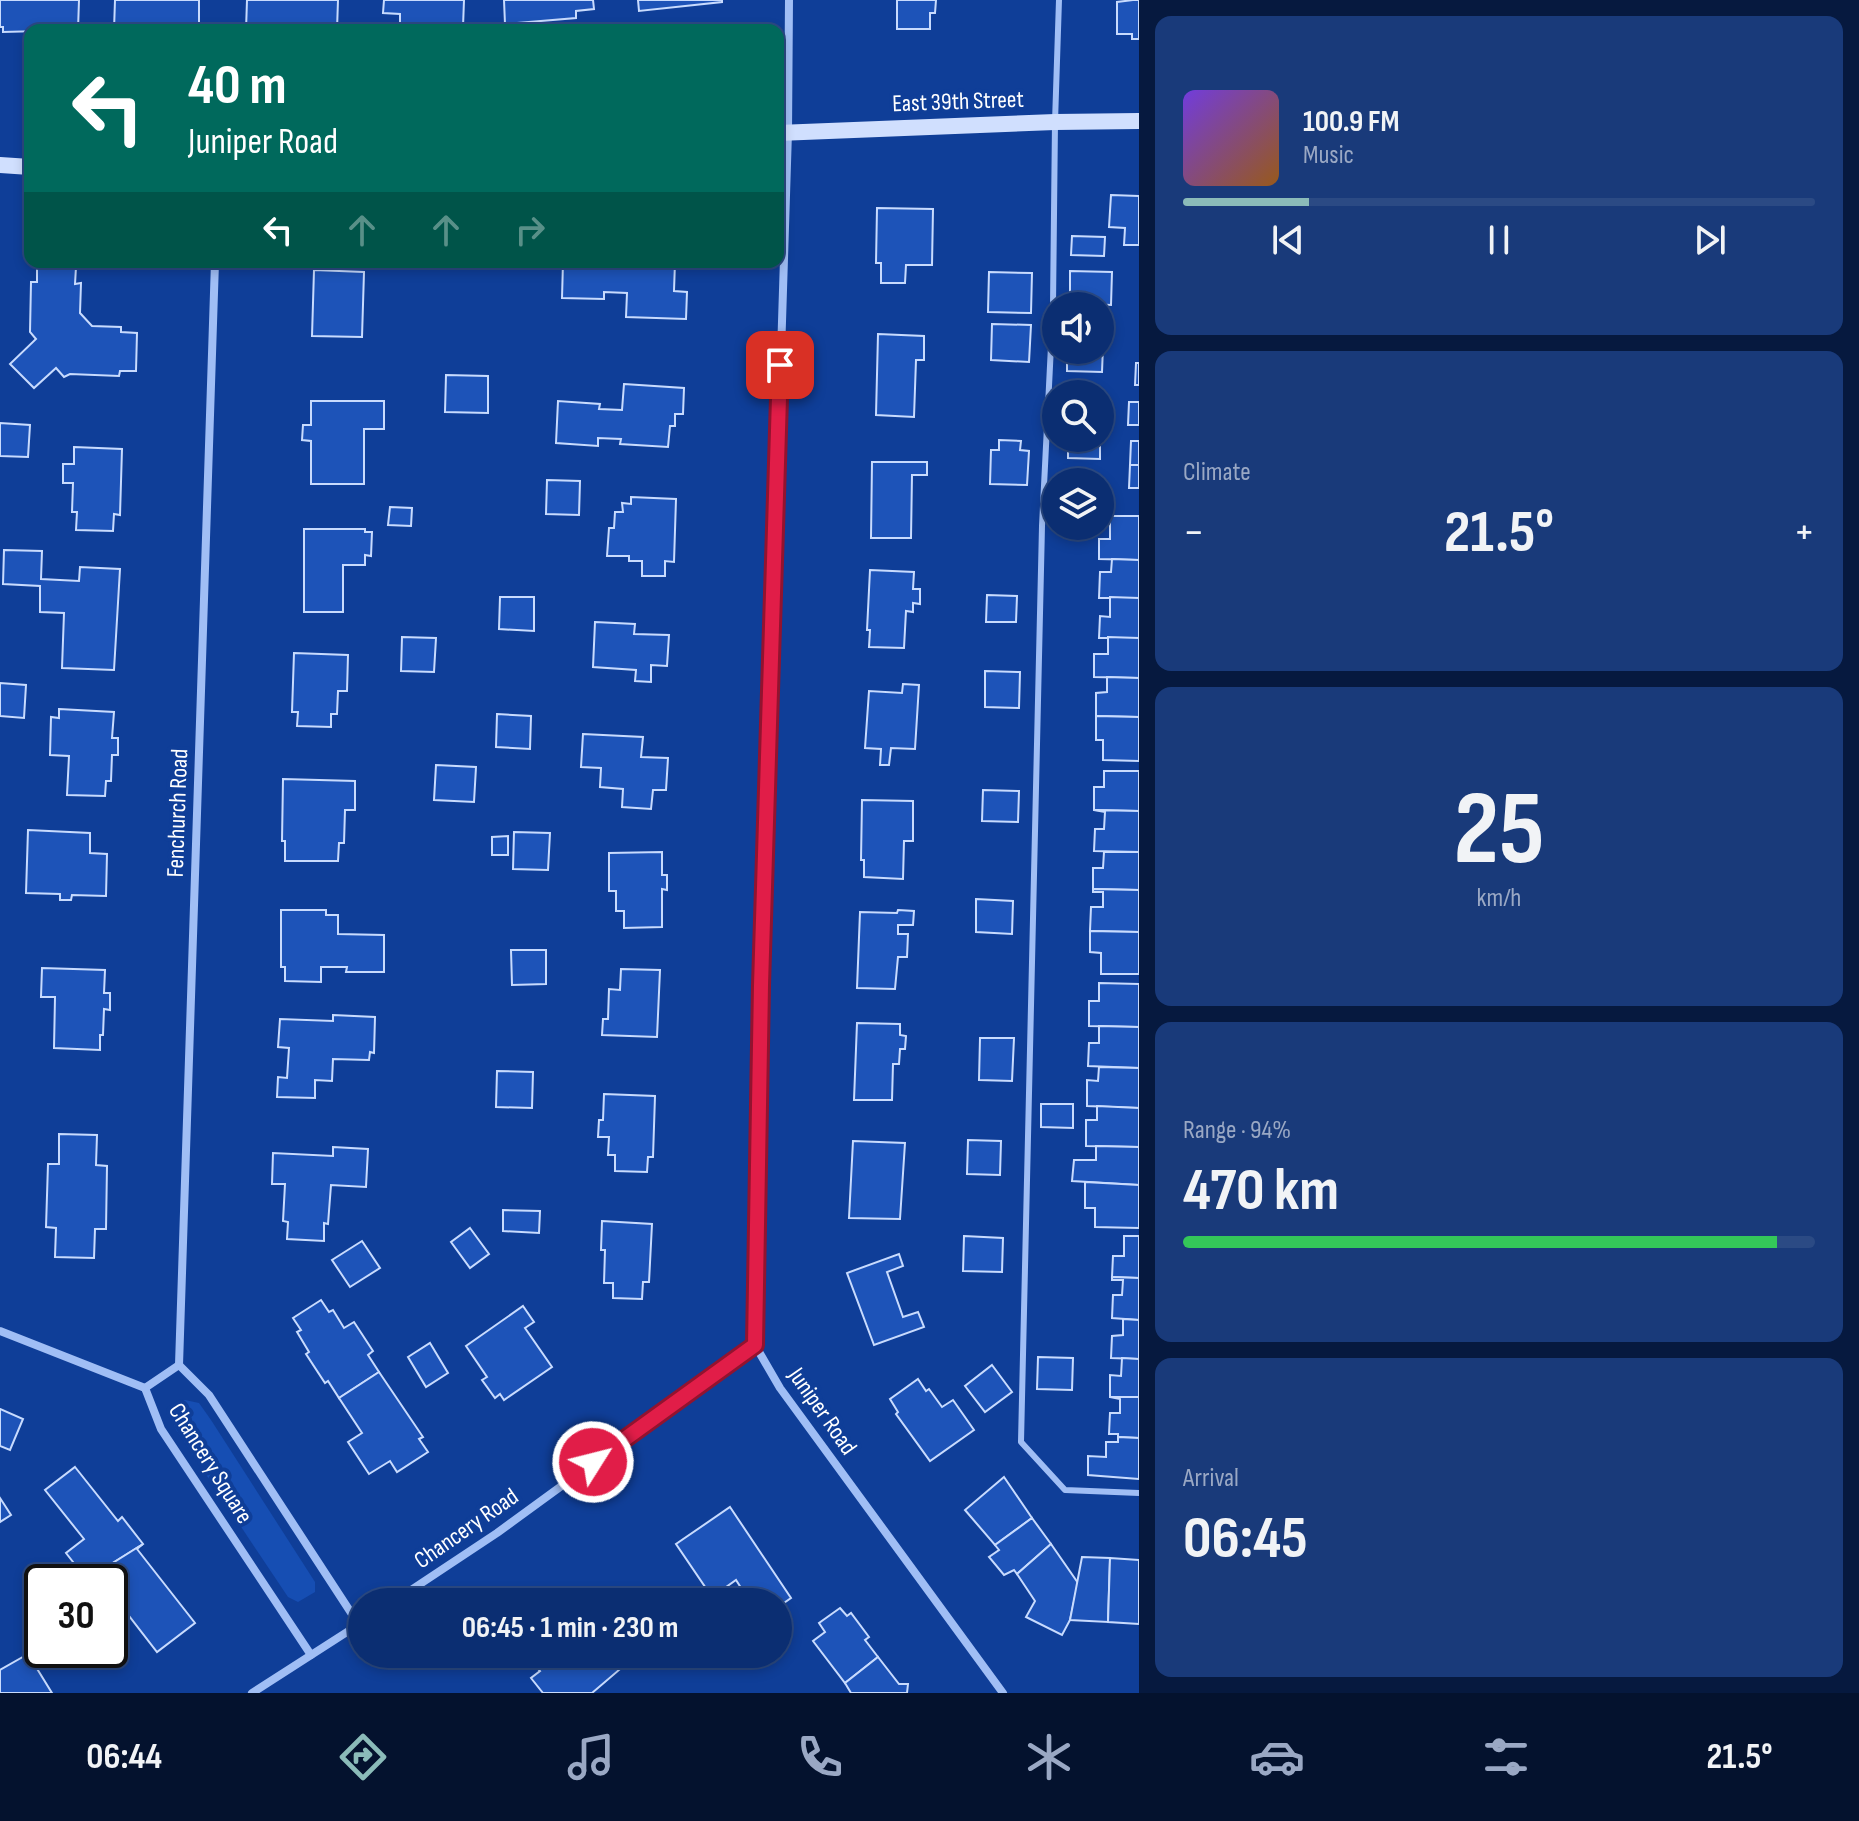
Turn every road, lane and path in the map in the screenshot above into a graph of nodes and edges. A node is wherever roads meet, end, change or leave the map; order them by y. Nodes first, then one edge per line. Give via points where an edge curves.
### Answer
1 (789, 0) edge
2 (1059, 0) edge
3 (784, 111) edge
4 (1139, 121) edge
5 (1055, 122) junction
6 (784, 133) edge
7 (0, 165) edge
8 (24, 167) edge
9 (215, 268) edge
10 (779, 268) edge
11 (0, 1331) edge
12 (755, 1345) junction
13 (179, 1365) junction
14 (145, 1388) junction
15 (1139, 1493) edge
16 (414, 1588) edge
17 (348, 1604) edge
18 (348, 1632) edge
19 (311, 1655) junction
20 (252, 1693) edge
21 (1003, 1693) edge

1 - 3 street
2 - 5 lane
4 - 5 main road, East 39th Street
5 - 6 main road, East 39th Street
5 - 15 lane via 1021,1442 1065,1490
7 - 8 main road
9 - 13 street, Fenchurch Road
10 - 12 street
11 - 14 street
12 - 16 street, Chancery Road
12 - 21 street, Juniper Road via 780,1388
13 - 14 street, Chancery Square
13 - 17 street, Chancery Square via 209,1395
14 - 19 street, Chancery Square via 161,1429
18 - 19 street
19 - 20 street

